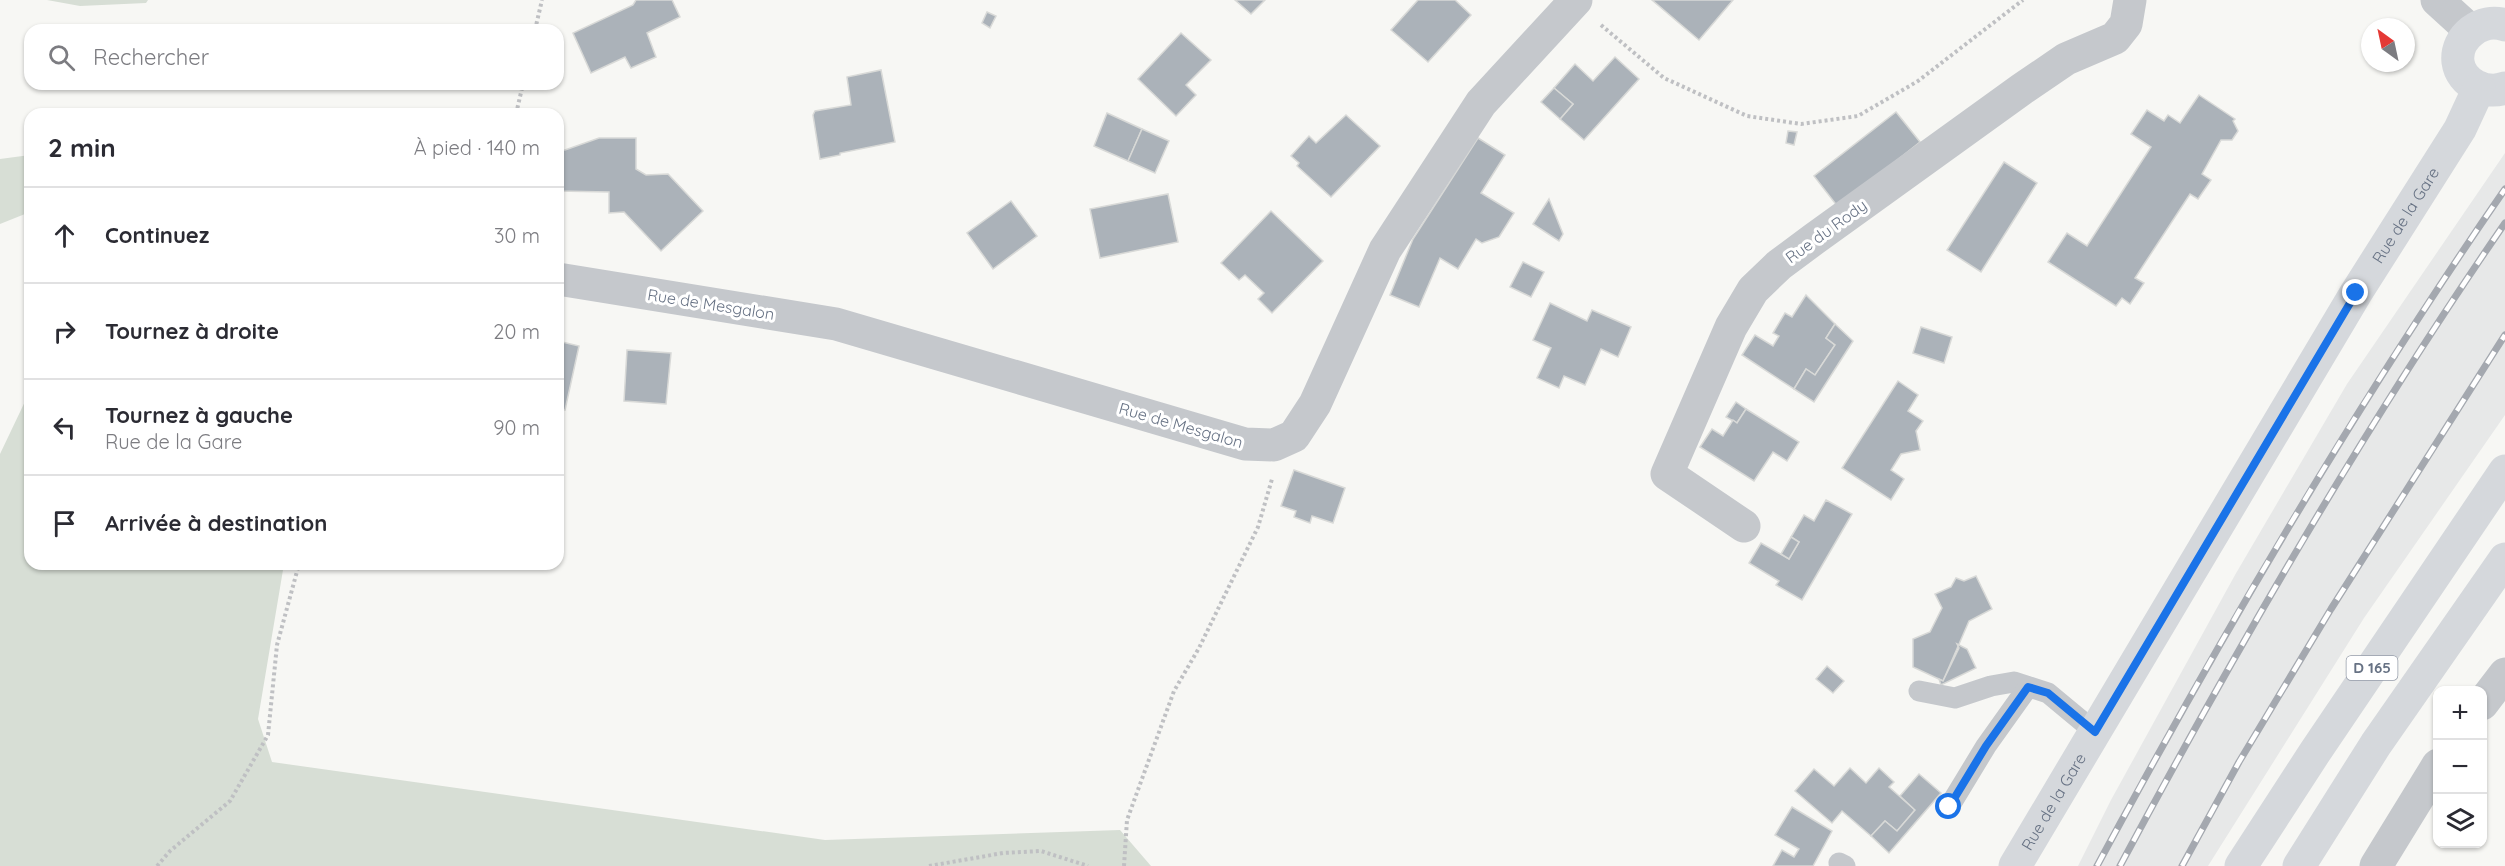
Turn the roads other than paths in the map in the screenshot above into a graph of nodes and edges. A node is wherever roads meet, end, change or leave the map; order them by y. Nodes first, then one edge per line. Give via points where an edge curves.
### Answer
1 (2130, 0) edge
2 (2437, 0) edge
3 (1573, 1) edge
4 (2505, 25) edge
5 (2470, 31) junction
6 (2492, 88) edge
7 (564, 280) edge
8 (2505, 471) edge
9 (1744, 526) dead end
10 (2505, 559) edge
11 (2505, 674) edge
12 (2028, 687) junction
13 (1919, 691) dead end
14 (2487, 697) edge
15 (2095, 732) junction
16 (2433, 773) edge
17 (1949, 807) dead end
18 (2015, 866) edge
19 (2241, 866) edge
20 (2299, 866) edge
21 (2376, 866) edge

1 - 9 street, Rue du Rody via 2126,24 2115,38 2066,59 2022,89 1805,245 1753,290 1731,327 1666,474
2 - 5 street
3 - 7 street, Rue de Mesgalon via 1481,103 1385,250 1315,404 1294,436 1275,446 1245,444 836,324
4 - 5 main road via 2484,23
5 - 6 main road, Rue de la Gare via 2461,46 2458,63 2465,77
6 - 15 main road, Rue de la Gare via 2460,129 2356,293
8 - 19 main road, D 165
10 - 20 main road, D 165 via 2376,744
11 - 14 street
12 - 13 lane via 2014,682 1955,698
12 - 15 lane via 2048,693
12 - 17 lane
15 - 18 main road, Rue de la Gare
16 - 21 street

